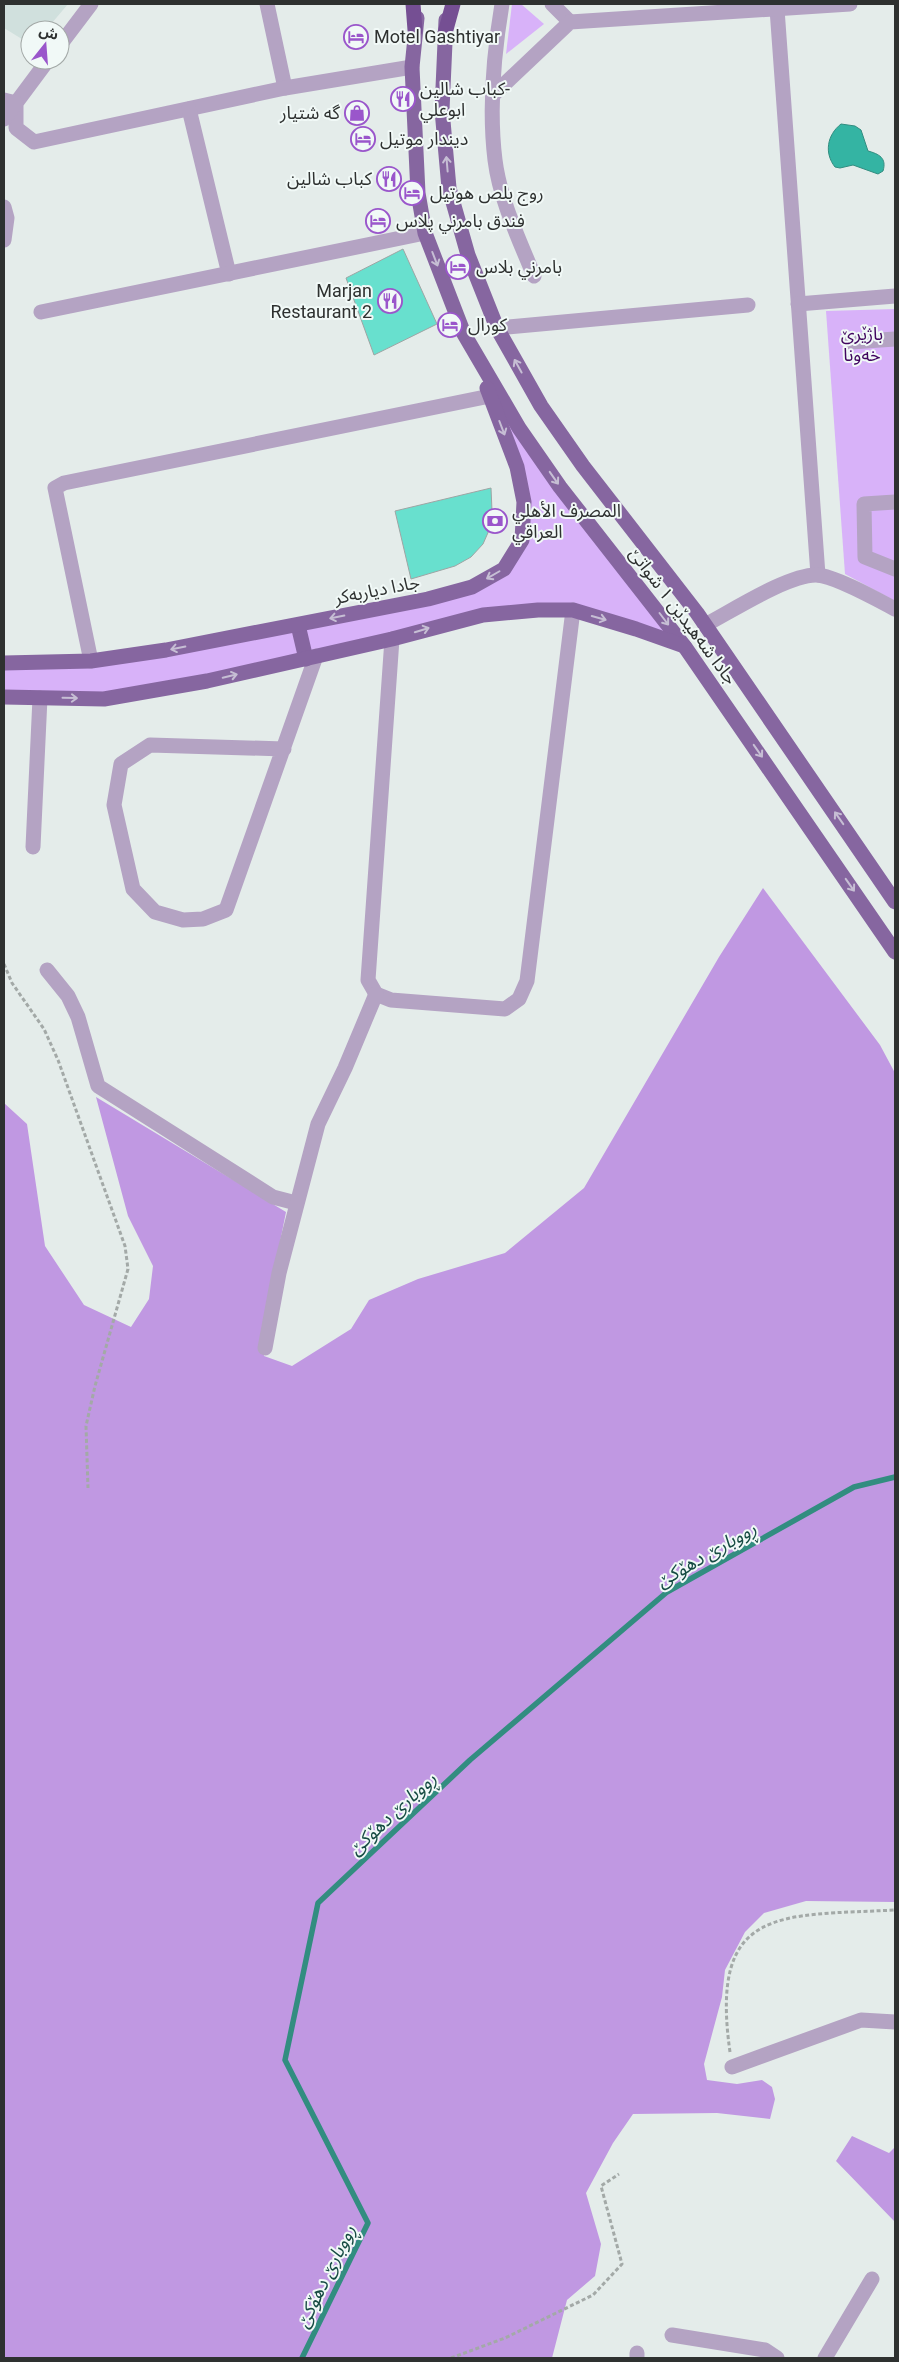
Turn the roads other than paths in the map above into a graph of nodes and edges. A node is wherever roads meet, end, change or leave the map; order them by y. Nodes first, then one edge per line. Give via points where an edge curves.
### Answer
1 (91, 4) edge
2 (266, 4) edge
3 (412, 4) edge
4 (419, 4) edge
5 (448, 4) edge
6 (453, 4) edge
7 (502, 4) edge
8 (552, 4) edge
9 (850, 4) edge
10 (777, 9) junction
11 (570, 22) junction
12 (415, 30) junction
13 (70, 32) edge
14 (444, 33) junction
15 (412, 67) junction
16 (39, 70) edge
17 (285, 88) junction
18 (493, 94) junction
19 (10, 101) edge
20 (189, 109) junction
21 (4, 120) edge
22 (4, 208) edge
23 (425, 233) junction
24 (4, 240) edge
25 (229, 274) junction
26 (534, 276) dead end
27 (895, 296) edge
28 (798, 304) junction
29 (748, 305) dead end
30 (40, 312) dead end
31 (497, 328) junction
32 (464, 334) junction
33 (895, 339) edge
34 (852, 342) dead end
35 (490, 396) junction
36 (895, 502) edge
37 (895, 569) edge
38 (818, 575) junction
39 (895, 609) edge
40 (573, 610) junction
41 (298, 624) junction
42 (705, 625) junction
43 (392, 640) junction
44 (685, 646) junction
45 (311, 658) junction
46 (90, 661) junction
47 (4, 663) edge
48 (4, 697) edge
49 (40, 698) junction
50 (284, 749) junction
51 (33, 846) dead end
52 (895, 902) edge
53 (895, 952) edge
54 (47, 970) dead end
55 (376, 994) junction
56 (296, 1203) junction
57 (265, 1348) dead end
58 (895, 2022) edge
59 (732, 2067) road end
60 (872, 2279) dead end
61 (672, 2336) dead end
62 (777, 2358) edge
63 (825, 2358) edge

1 - 13 street
2 - 17 street
3 - 12 highway
4 - 12 main road, جادا شەهیدێن ١ شواتێ
5 - 14 main road, جادا شەهیدێن ١ شواتێ
6 - 14 highway
7 - 18 street
8 - 11 street
9 - 10 street
10 - 11 street
10 - 28 street
11 - 18 street
12 - 15 main road, جادا شەهیدێن ١ شواتێ
31 -> 14 main road, جادا شەهیدێن ١ شواتێ via 468,256 449,188 442,110
15 - 17 street
15 - 23 main road, جادا شەهیدێن ١ شواتێ via 418,193
16 - 19 street
17 - 20 street
18 - 26 street via 495,161 511,220
19 - 20 street via 16,128 34,142
19 - 21 street
20 - 25 street
22 - 24 street via 7,218
23 - 25 street
23 -> 32 main road, جادا شەهیدێن ١ شواتێ
25 - 30 street
27 - 28 street
28 - 38 street
29 - 31 street
42 -> 31 main road, جادا شەهیدێن ١ شواتێ via 583,466 541,406
32 - 35 main road, جادا دیاربه‌كر
32 -> 44 main road, جادا شەهیدێن ١ شواتێ via 519,428 560,487
33 - 34 street
35 -> 41 main road, جادا دیاربه‌كر via 517,467 524,502 522,540 504,568 472,587 428,599
35 - 46 street via 64,483 55,488
36 - 37 street via 864,504 865,557
38 - 39 street via 852,587
38 - 42 street via 795,579
43 -> 40 main road via 483,615
40 -> 44 main road
40 - 55 street via 527,981 519,999 505,1009 390,1000
41 - 45 main road
41 -> 46 main road, جادا دیاربه‌كر
52 -> 42 main road, جادا شەهیدێن ١ شواتێ
43 - 45 main road
43 - 55 street via 368,980
44 -> 53 main road, جادا شەهیدێن ١ شواتێ
49 -> 45 main road via 104,699
45 - 50 street
46 - 47 main road, جادا دیاربه‌كر
48 - 49 main road
49 - 51 street
50 - 50 street via 226,910 203,919 183,920 155,912 133,889 114,805 121,764 150,745
54 - 56 street via 68,996 78,1017 98,1086 273,1197
55 - 56 street via 318,1124
56 - 57 street
58 - 59 street via 861,2020
60 - 63 street
61 - 62 street via 765,2350

